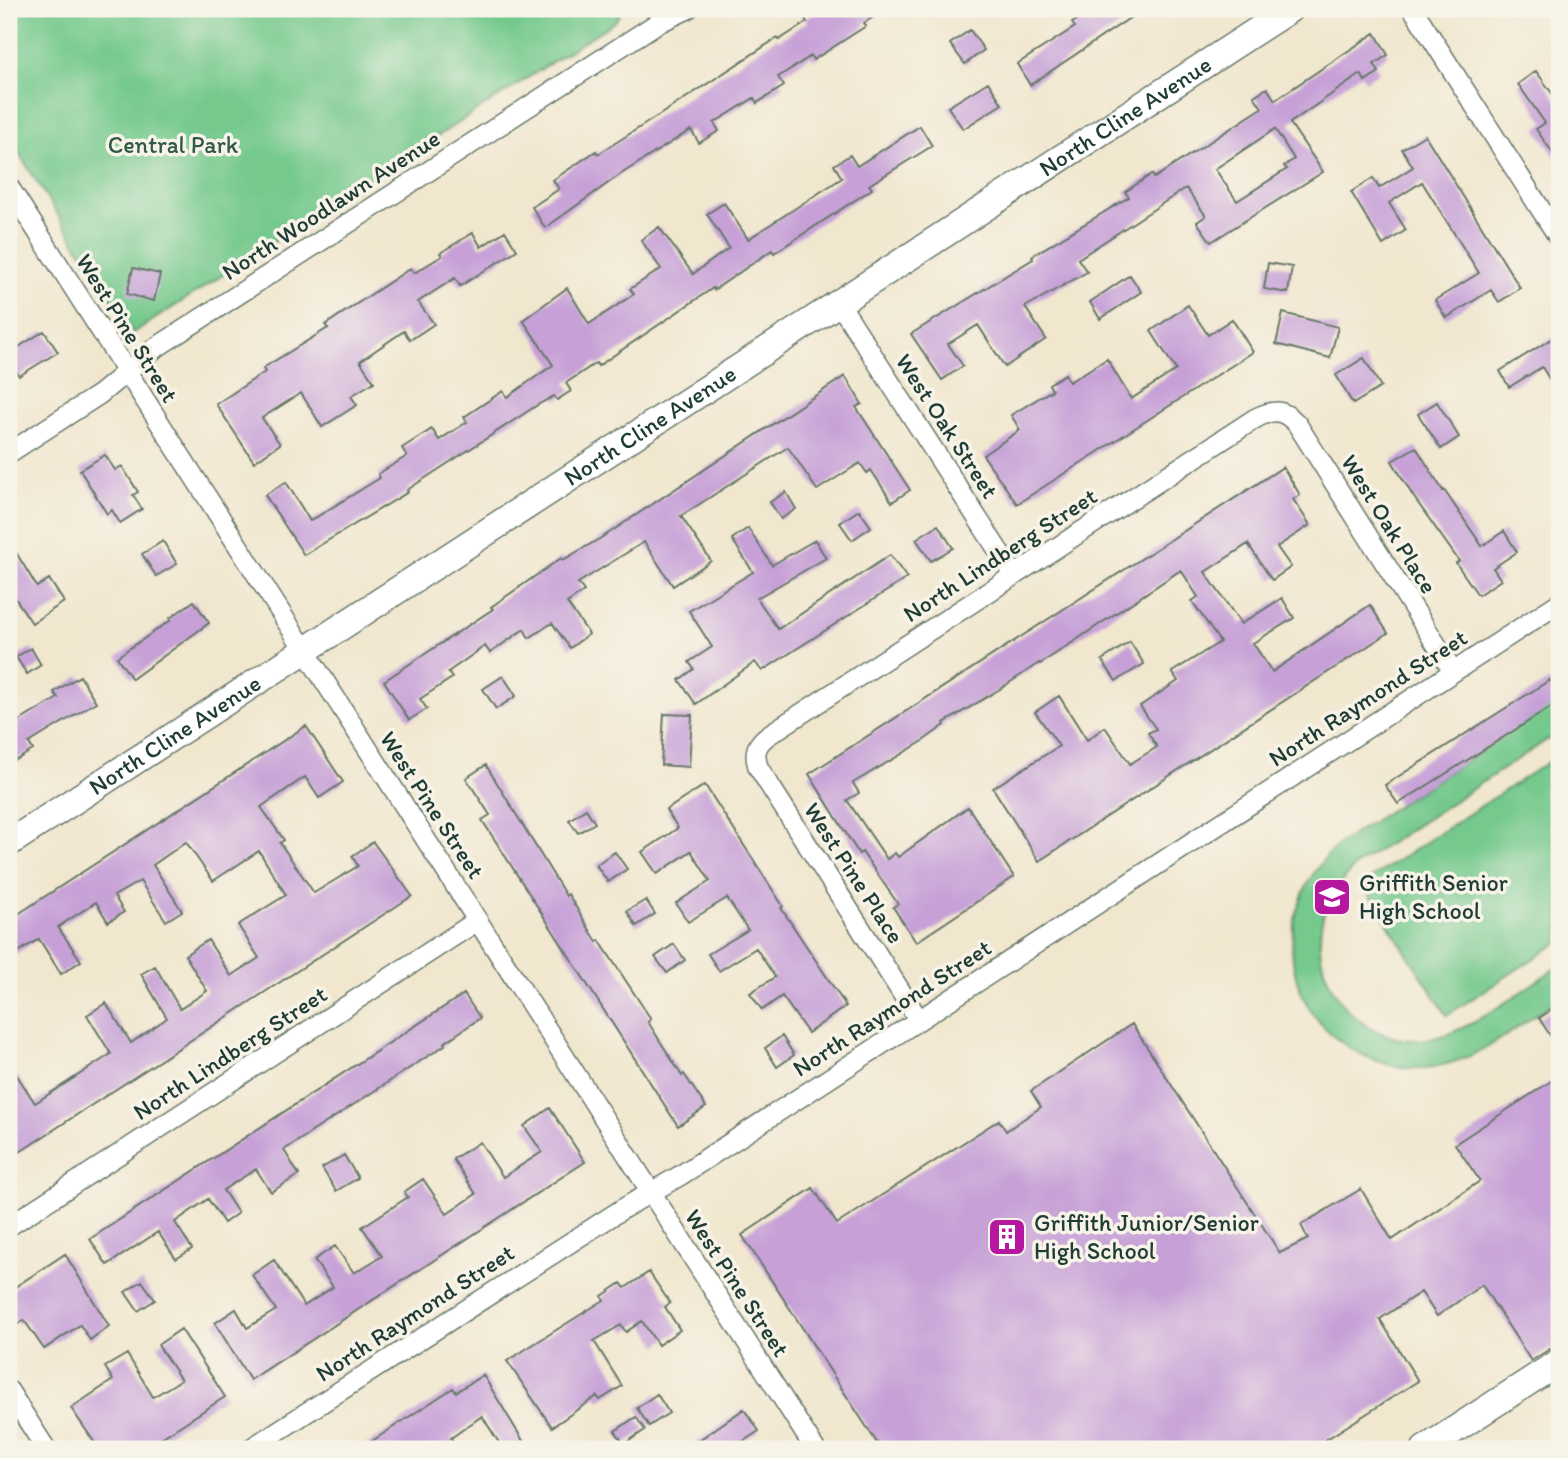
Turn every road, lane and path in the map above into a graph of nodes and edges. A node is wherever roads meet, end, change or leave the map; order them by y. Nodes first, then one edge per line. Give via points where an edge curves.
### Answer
1 (688, 9) edge
2 (1290, 9) edge
3 (1413, 9) edge
4 (651, 16) edge
5 (9, 187) edge
6 (1556, 225) edge
7 (839, 303) junction
8 (126, 372) junction
9 (1277, 410) joint
10 (9, 453) edge
11 (1014, 575) junction
12 (1559, 603) edge
13 (304, 651) junction
14 (1454, 671) junction
15 (755, 750) joint
16 (9, 843) edge
17 (477, 921) junction
18 (919, 1020) junction
19 (650, 1193) junction
20 (9, 1226) edge
21 (1559, 1362) edge
22 (9, 1391) edge
23 (46, 1449) edge
24 (250, 1449) edge
25 (815, 1449) edge
26 (1426, 1449) edge

1 - 4 street, North Woodlawn Avenue
2 - 7 street, North Cline Avenue
3 - 6 street
4 - 8 street, North Woodlawn Avenue
5 - 8 street, West Pine Street
7 - 11 street, West Oak Street
7 - 13 street, North Cline Avenue
8 - 10 street, North Woodlawn Avenue
8 - 13 street, West Pine Street
9 - 11 street, North Lindberg Street via 1256,418
9 - 14 street, West Oak Place via 1297,424
11 - 15 street, North Lindberg Street via 770,734
12 - 14 street, North Raymond Street
13 - 16 street, North Cline Avenue
13 - 17 street, West Pine Street
14 - 18 street, North Raymond Street
15 - 18 street, West Pine Place via 764,776
17 - 19 street, West Pine Street
17 - 20 street, North Lindberg Street
18 - 19 street, North Raymond Street
19 - 24 street, North Raymond Street
19 - 25 street, West Pine Street
21 - 26 street
22 - 23 street

